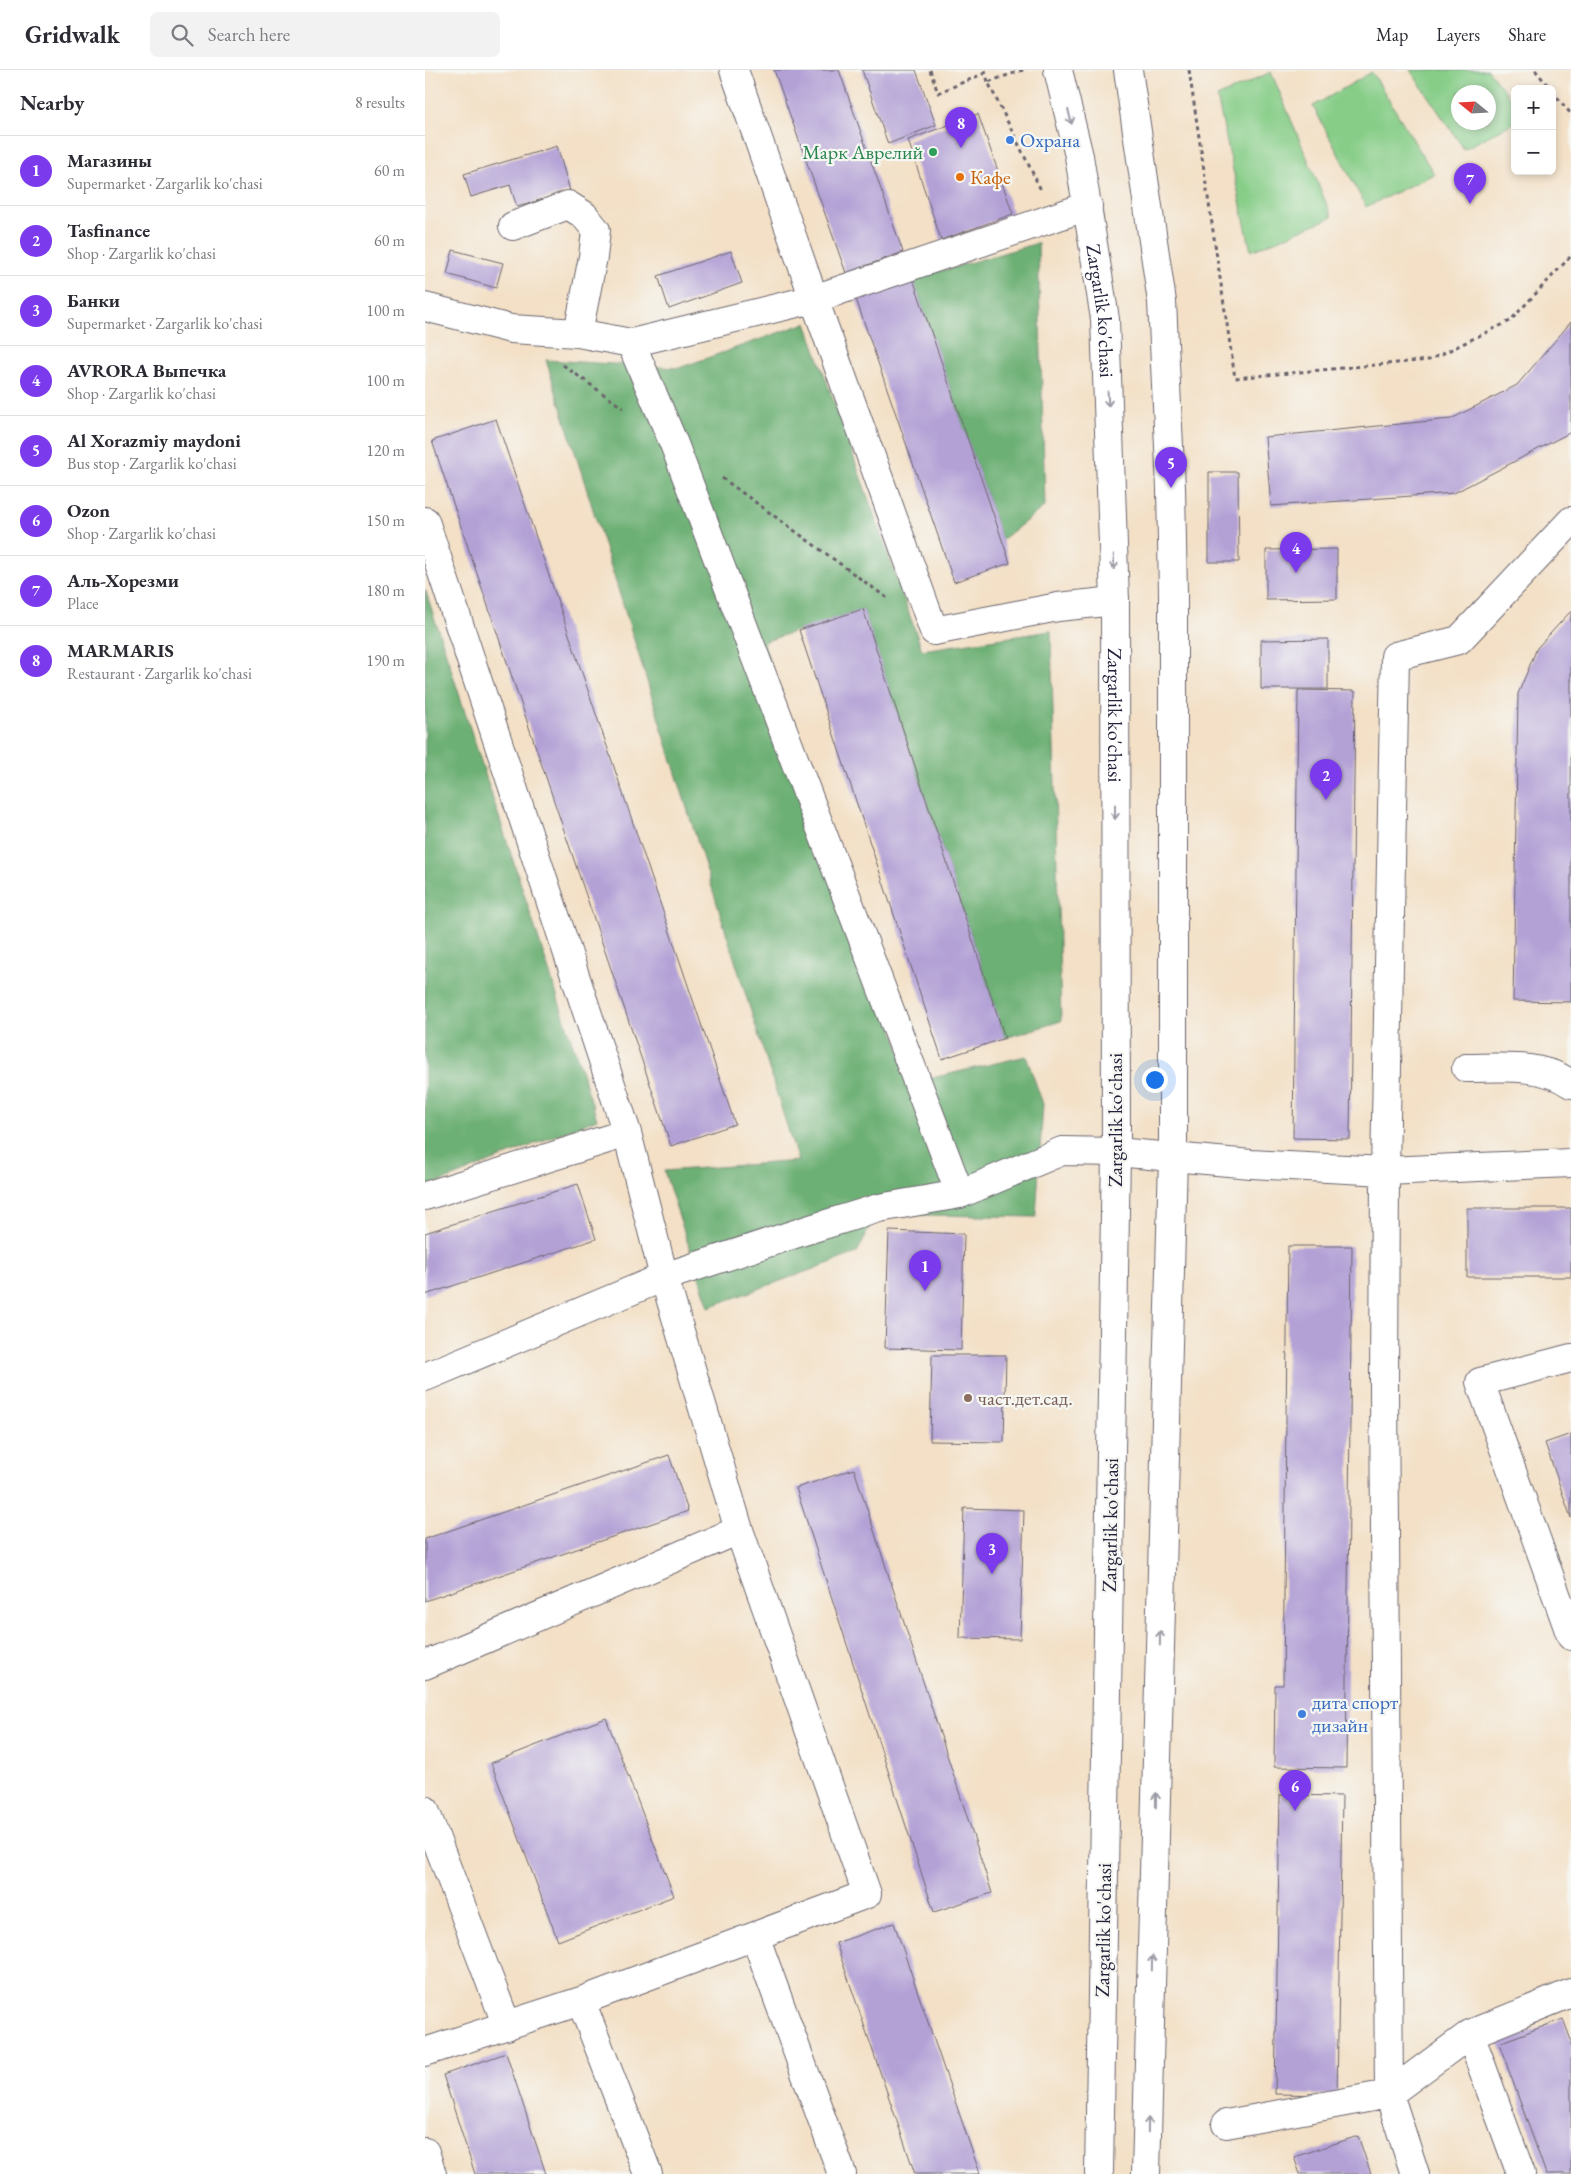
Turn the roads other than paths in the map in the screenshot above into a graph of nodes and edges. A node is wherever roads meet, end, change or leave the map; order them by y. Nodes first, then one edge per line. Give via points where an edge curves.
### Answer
1 (734, 70) edge
2 (1059, 70) edge
3 (1128, 70) edge
4 (1088, 206) junction
5 (513, 226) dead end
6 (814, 299) junction
7 (425, 307) edge
8 (578, 333) junction
9 (631, 342) junction
10 (425, 521) edge
11 (1571, 521) edge
12 (1115, 602) junction
13 (1466, 1068) dead end
14 (1571, 1084) edge
15 (627, 1133) junction
16 (1116, 1152) junction
17 (1173, 1158) junction
18 (1571, 1163) edge
19 (1385, 1171) junction
20 (960, 1194) junction
21 (425, 1196) edge
22 (664, 1277) junction
23 (1571, 1358) edge
24 (425, 1377) edge
25 (739, 1530) junction
26 (1571, 1636) edge
27 (425, 1665) edge
28 (425, 1810) edge
29 (755, 1936) junction
30 (1571, 1993) edge
31 (581, 2001) junction
32 (507, 2026) junction
33 (1470, 2034) junction
34 (425, 2052) edge
35 (1389, 2094) junction
36 (1226, 2124) dead end
37 (425, 2152) edge
38 (433, 2174) edge
39 (648, 2174) edge
40 (842, 2174) edge
41 (1099, 2174) edge
42 (1146, 2174) edge
43 (1415, 2174) edge
44 (1521, 2174) edge

1 - 6 main road
2 -> 4 main road, Zargarlik ko'chasi
3 - 17 main road via 1162,302 1171,488
4 - 6 main road
4 -> 12 main road, Zargarlik ko'chasi via 1105,320
5 - 8 main road via 569,205 584,215 596,230
6 - 9 main road
6 - 12 main road via 934,632 1058,607
7 - 8 main road via 511,329
8 - 9 main road
9 - 20 main road via 674,444
10 - 15 main road
11 - 19 main road via 1459,640 1395,656
12 -> 16 main road, Zargarlik ko'chasi
13 - 14 main road via 1525,1068 1562,1078
15 - 21 main road
15 - 22 main road
16 - 17 main road
16 - 20 main road via 1062,1151
16 - 41 main road, Zargarlik ko'chasi
17 - 19 main road
42 -> 17 main road
18 - 19 main road
19 - 35 main road
20 - 22 main road via 879,1208
22 - 24 main road
22 - 25 main road
23 - 26 main road via 1480,1382
25 - 27 main road
25 - 29 main road via 867,1894
28 - 32 main road
29 - 31 main road
29 - 40 main road
30 - 33 main road
31 - 32 main road
31 - 39 main road
32 - 34 main road
33 - 35 main road
33 - 44 main road
35 - 36 main road
35 - 43 main road
37 - 38 main road

